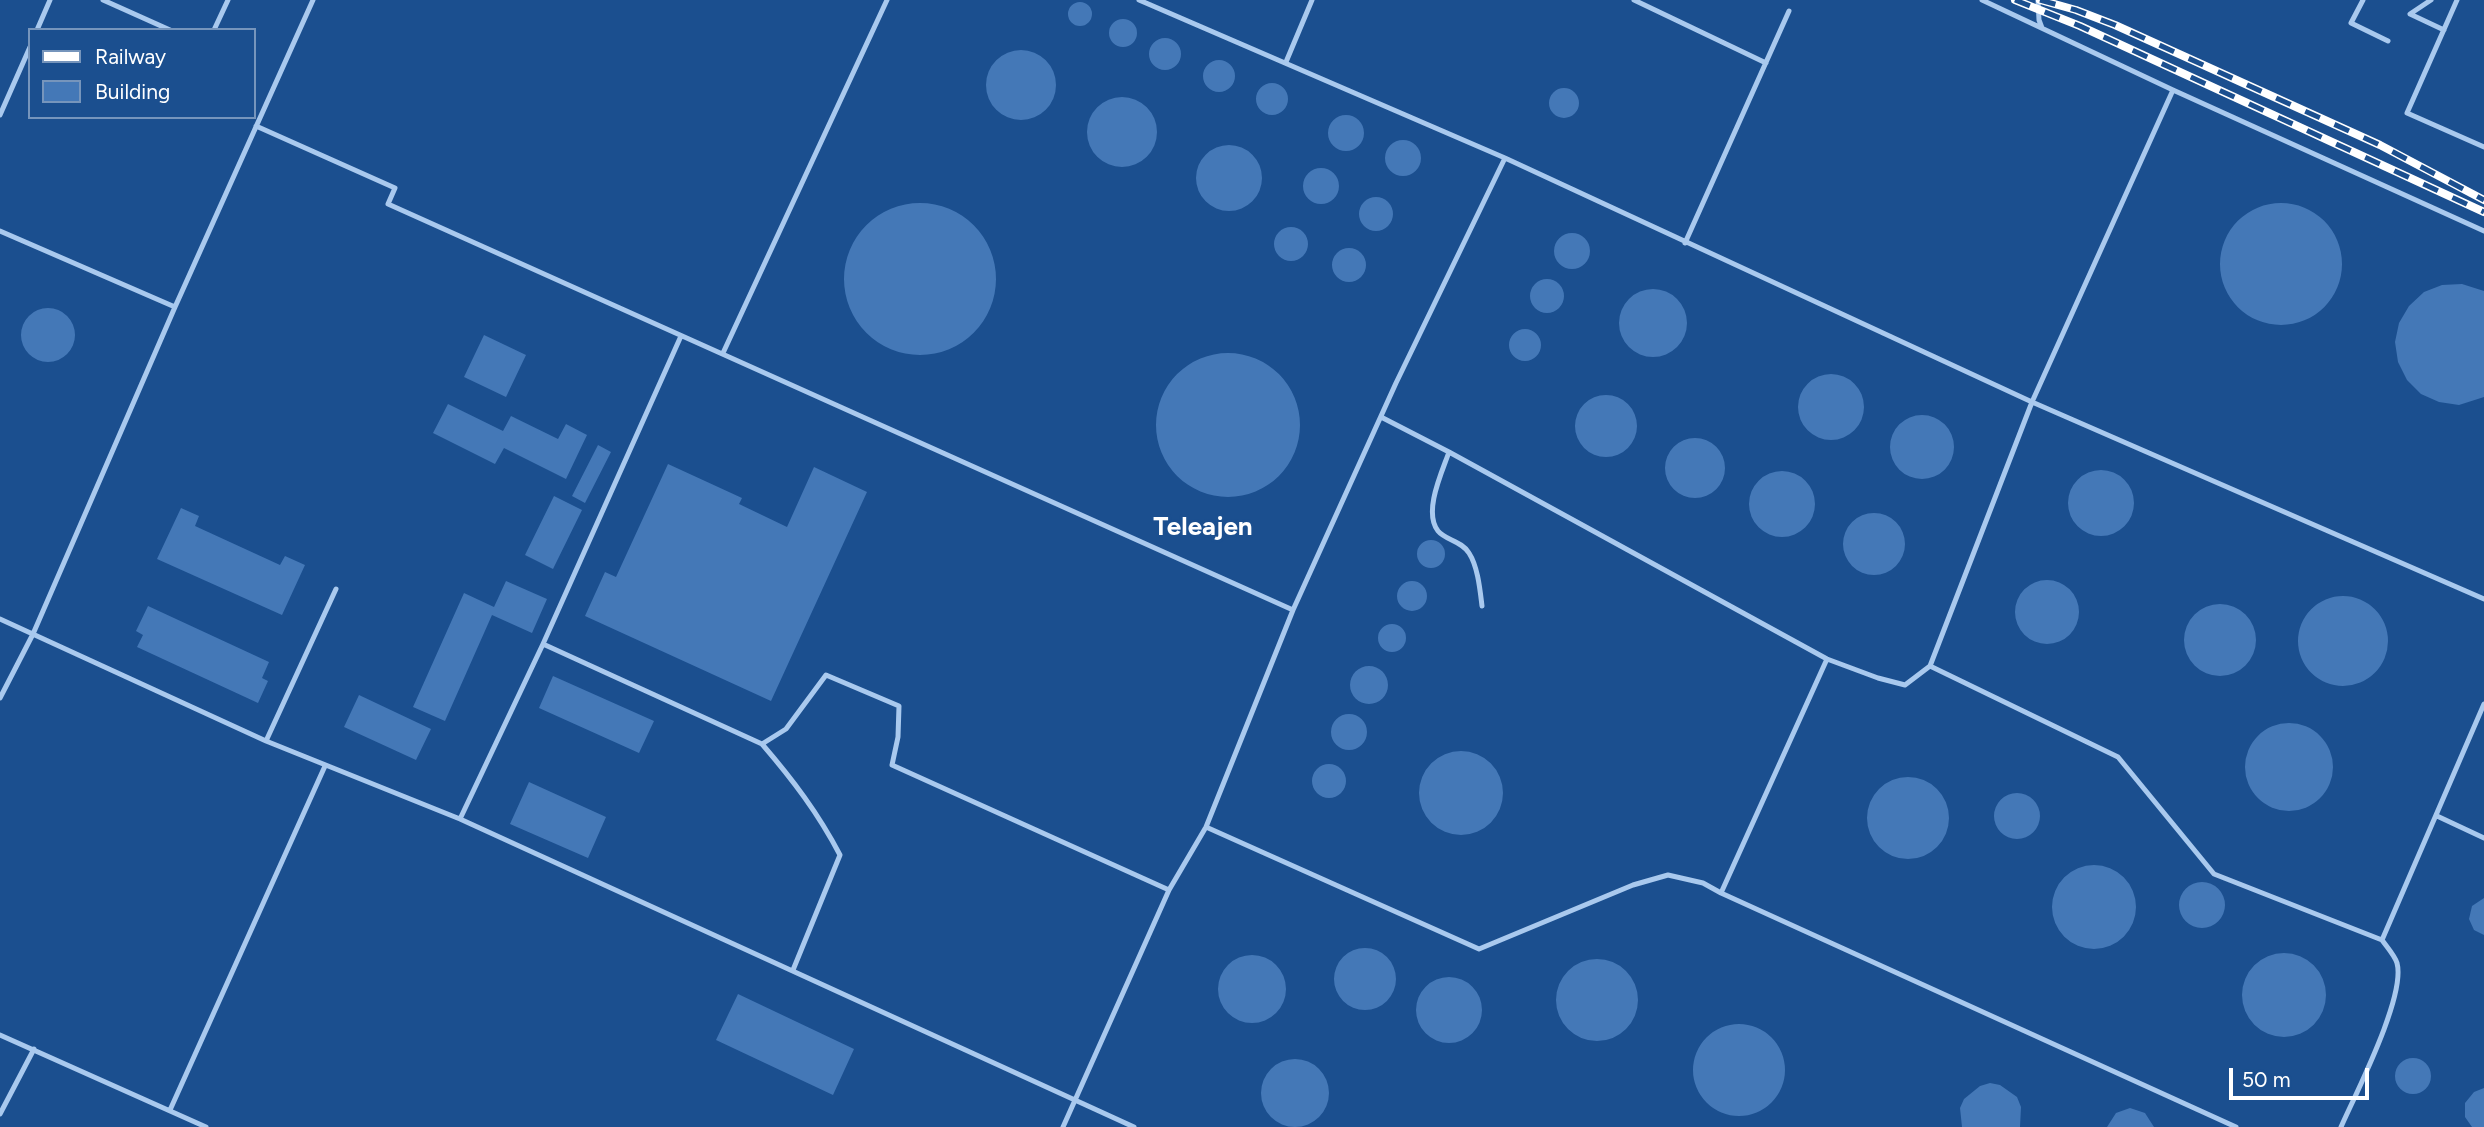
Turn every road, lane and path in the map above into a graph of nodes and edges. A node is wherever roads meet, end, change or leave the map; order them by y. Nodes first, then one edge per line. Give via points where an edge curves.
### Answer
1 (50, 0) edge
2 (103, 0) edge
3 (228, 0) edge
4 (313, 0) edge
5 (887, 0) edge
6 (1139, 0) edge
7 (1312, 0) edge
8 (1634, 0) edge
9 (1982, 0) edge
10 (2038, 0) edge
11 (2363, 0) edge
12 (2431, 0) edge
13 (2457, 0) edge
14 (1789, 11) dead end
15 (38, 28) edge
16 (166, 28) edge
17 (215, 28) edge
18 (2042, 29) junction
19 (2444, 30) junction
20 (2388, 41) dead end
21 (28, 52) edge
22 (1286, 62) junction
23 (1766, 63) junction
24 (2173, 90) junction
25 (0, 115) edge
26 (257, 126) junction
27 (2484, 147) edge
28 (1506, 158) junction
29 (0, 231) edge
30 (2484, 231) edge
31 (1685, 243) junction
32 (175, 307) junction
33 (681, 336) junction
34 (723, 353) junction
35 (2032, 402) junction
36 (1381, 417) junction
37 (1449, 452) junction
38 (336, 589) dead end
39 (2484, 598) edge
40 (1482, 606) dead end
41 (1293, 610) junction
42 (0, 619) edge
43 (33, 634) junction
44 (542, 643) junction
45 (1826, 659) junction
46 (1930, 666) junction
47 (0, 698) edge
48 (2484, 705) edge
49 (266, 741) junction
50 (762, 744) junction
51 (325, 766) junction
52 (2437, 816) junction
53 (460, 819) junction
54 (1206, 827) junction
55 (2484, 838) edge
56 (1169, 890) junction
57 (1721, 893) junction
58 (2382, 940) junction
59 (793, 970) junction
60 (0, 1035) edge
61 (34, 1049) junction
62 (1076, 1099) junction
63 (170, 1110) junction
64 (0, 1115) edge
65 (206, 1127) edge
66 (1063, 1127) edge
67 (1134, 1127) edge
68 (2236, 1127) edge
69 (2341, 1127) edge

1 - 15 lane
2 - 16 lane
3 - 17 lane
4 - 26 lane
5 - 34 lane
6 - 22 lane
7 - 22 lane
8 - 23 lane
9 - 18 lane
10 - 18 lane
11 - 20 lane via 2351,23
12 - 19 lane via 2410,14
13 - 19 lane
14 - 23 lane
18 - 24 lane
19 - 27 lane via 2407,113
21 - 25 lane
22 - 28 lane
23 - 31 lane
24 - 30 lane
24 - 35 lane
26 - 32 lane
26 - 33 lane via 395,188 388,204
28 - 31 lane
28 - 36 lane
29 - 32 lane
31 - 35 lane
32 - 43 lane
33 - 34 lane
33 - 44 lane
34 - 41 lane
35 - 39 lane
35 - 46 lane
36 - 37 lane
36 - 41 lane
37 - 40 lane via 1436,489 1433,522 1439,533 1469,552
37 - 45 lane
38 - 49 lane
41 - 54 lane
42 - 43 lane
43 - 47 lane
43 - 49 lane
44 - 50 lane
44 - 53 lane
45 - 46 lane via 1905,685
45 - 57 lane
46 - 58 lane via 2118,757 2214,874
48 - 52 lane
49 - 51 lane
50 - 56 lane via 786,729 826,675 898,706 892,765
50 - 59 lane via 820,817 840,855
51 - 53 lane
51 - 63 lane
52 - 55 lane
52 - 58 lane
53 - 59 lane
54 - 56 lane
54 - 57 lane via 1479,949 1633,884 1668,875 1703,883
56 - 62 lane
57 - 68 lane
58 - 69 lane via 2397,963 2397,988
59 - 62 lane
60 - 61 lane
61 - 63 lane
61 - 64 lane
62 - 66 lane
62 - 67 lane
63 - 65 lane

